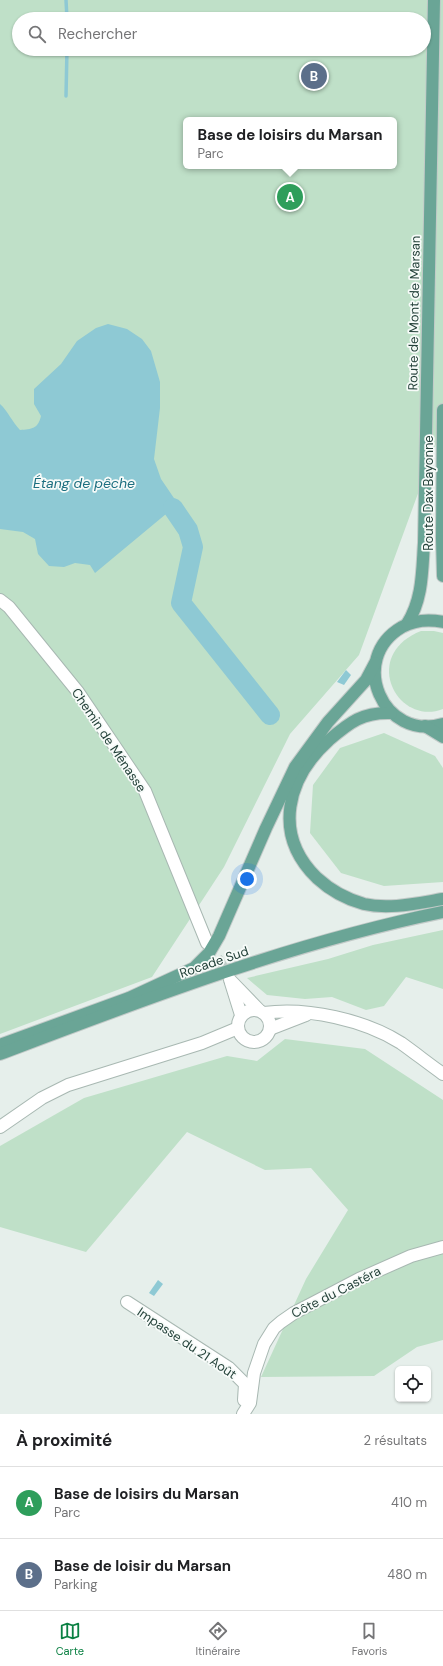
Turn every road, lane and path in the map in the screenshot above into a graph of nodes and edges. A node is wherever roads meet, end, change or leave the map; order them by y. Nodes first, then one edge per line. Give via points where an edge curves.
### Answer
1 (434, 0) edge
2 (443, 410) edge
3 (443, 576) edge
4 (0, 600) edge
5 (443, 622) edge
6 (407, 624) junction
7 (375, 663) junction
8 (391, 712) junction
9 (443, 724) edge
10 (425, 726) junction
11 (443, 737) edge
12 (443, 899) edge
13 (443, 912) edge
14 (443, 919) edge
15 (354, 933) junction
16 (206, 943) tunnel mouth
17 (262, 1012) junction
18 (311, 1013) junction
19 (241, 1015) junction
20 (270, 1029) junction
21 (240, 1033) junction
22 (0, 1045) edge
23 (0, 1054) edge
24 (443, 1074) edge
25 (0, 1127) edge
26 (443, 1247) edge
27 (127, 1302) dead end
28 (245, 1411) edge

1 - 6 main road, Route de Mont de Marsan via 424,543 420,589 417,603
2 - 3 main road, Route Dax Bayonne
4 - 16 street, Chemin de Ménasse via 9,607 78,692 146,791
5 - 6 main road via 426,620
6 - 7 main road via 386,640
7 - 8 main road via 374,677 377,690
7 - 22 main road via 366,680 328,722 295,767 209,953 194,968 129,998
8 - 10 main road via 401,720
8 - 12 main road via 373,713 356,720 339,731 312,758 292,795 289,826 297,853 307,868 324,885 342,896 366,904 389,905
9 - 10 main road
10 - 11 main road
13 - 15 main road, Rocade Sud
14 - 15 main road
15 - 23 main road, Rocade Sud via 207,979
17 - 18 street
17 - 19 street via 249,1010
17 - 19 street via 230,980
17 - 20 street via 270,1023
18 - 20 street
18 - 24 street via 372,1028 400,1043
19 - 21 street via 238,1023
20 - 21 street via 265,1038 252,1042
21 - 25 street via 68,1085 42,1098
26 - 28 street, Côte du Castéra via 411,1256 359,1279 281,1322 264,1344 254,1373 252,1394
27 - 28 street, Impasse du 21 Août via 229,1368 245,1384

